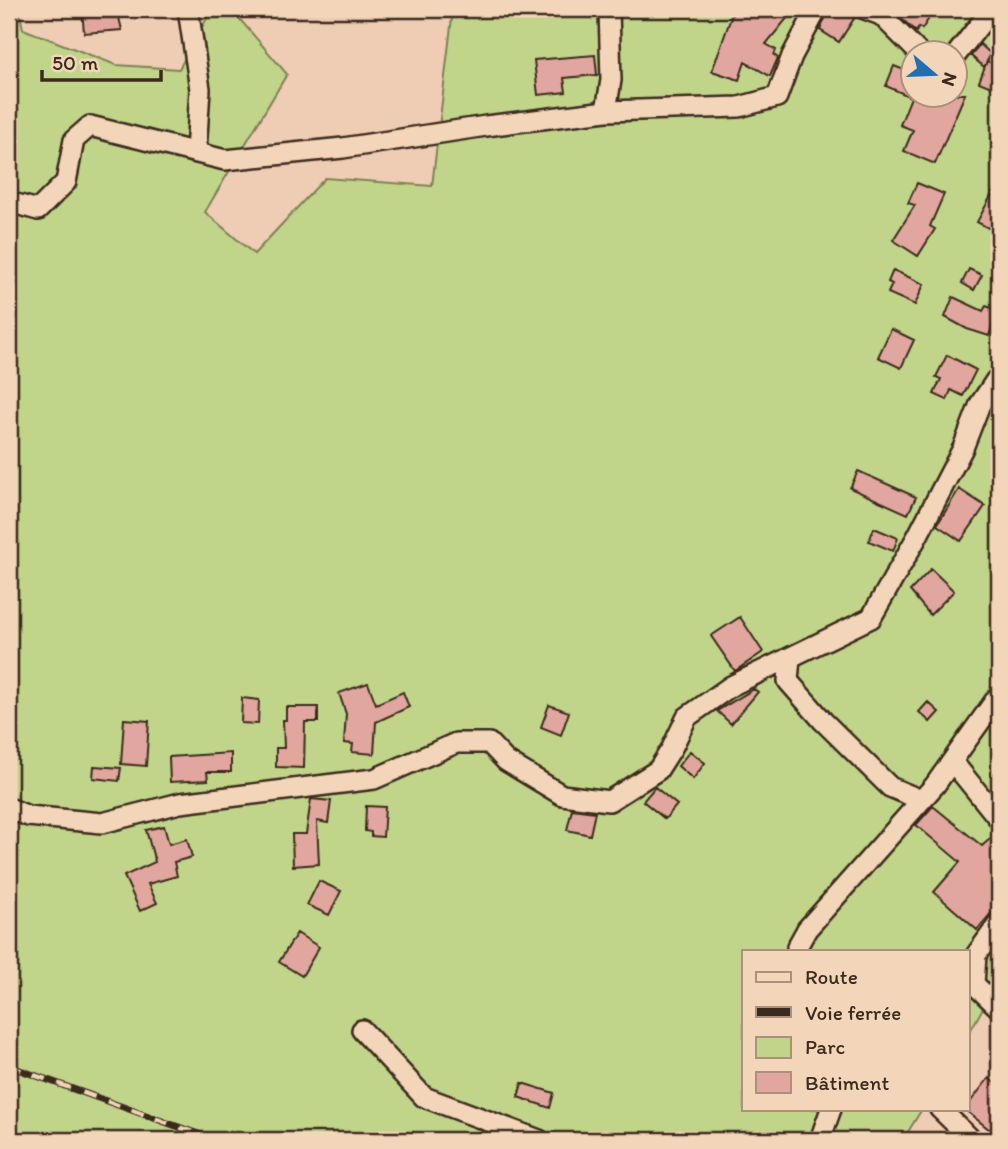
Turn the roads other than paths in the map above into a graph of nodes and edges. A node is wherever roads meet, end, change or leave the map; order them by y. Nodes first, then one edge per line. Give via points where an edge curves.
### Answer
1 (188, 9) edge
2 (609, 9) edge
3 (817, 9) edge
4 (865, 9) edge
5 (992, 9) edge
6 (904, 38) edge
7 (969, 38) edge
8 (606, 111) junction
9 (196, 152) junction
10 (9, 202) edge
11 (999, 380) edge
12 (790, 658) junction
13 (999, 695) edge
14 (952, 761) junction
15 (921, 800) junction
16 (9, 808) edge
17 (999, 819) edge
18 (999, 923) edge
19 (798, 950) edge
20 (999, 1008) edge
21 (362, 1031) dead end
22 (831, 1110) edge
23 (941, 1110) edge
24 (539, 1140) edge
25 (820, 1140) edge
26 (972, 1140) edge

1 - 9 street via 200,89
2 - 8 street via 611,80
3 - 8 street via 777,97 739,107
4 - 6 street via 881,15
5 - 7 street
8 - 9 street via 290,154 225,160
9 - 10 street via 90,126 74,140 66,182 38,211
11 - 12 street via 980,404 963,448 871,618
12 - 15 street via 788,681 823,721 890,787
12 - 16 street via 731,686 687,717 658,770 609,801 562,795 506,761 489,743 456,743 374,779 180,803 102,823 28,816
13 - 14 street
14 - 15 street
14 - 17 street
15 - 19 street via 807,929
18 - 20 street via 976,955 974,985
21 - 24 street via 424,1097
22 - 25 street
23 - 26 street

